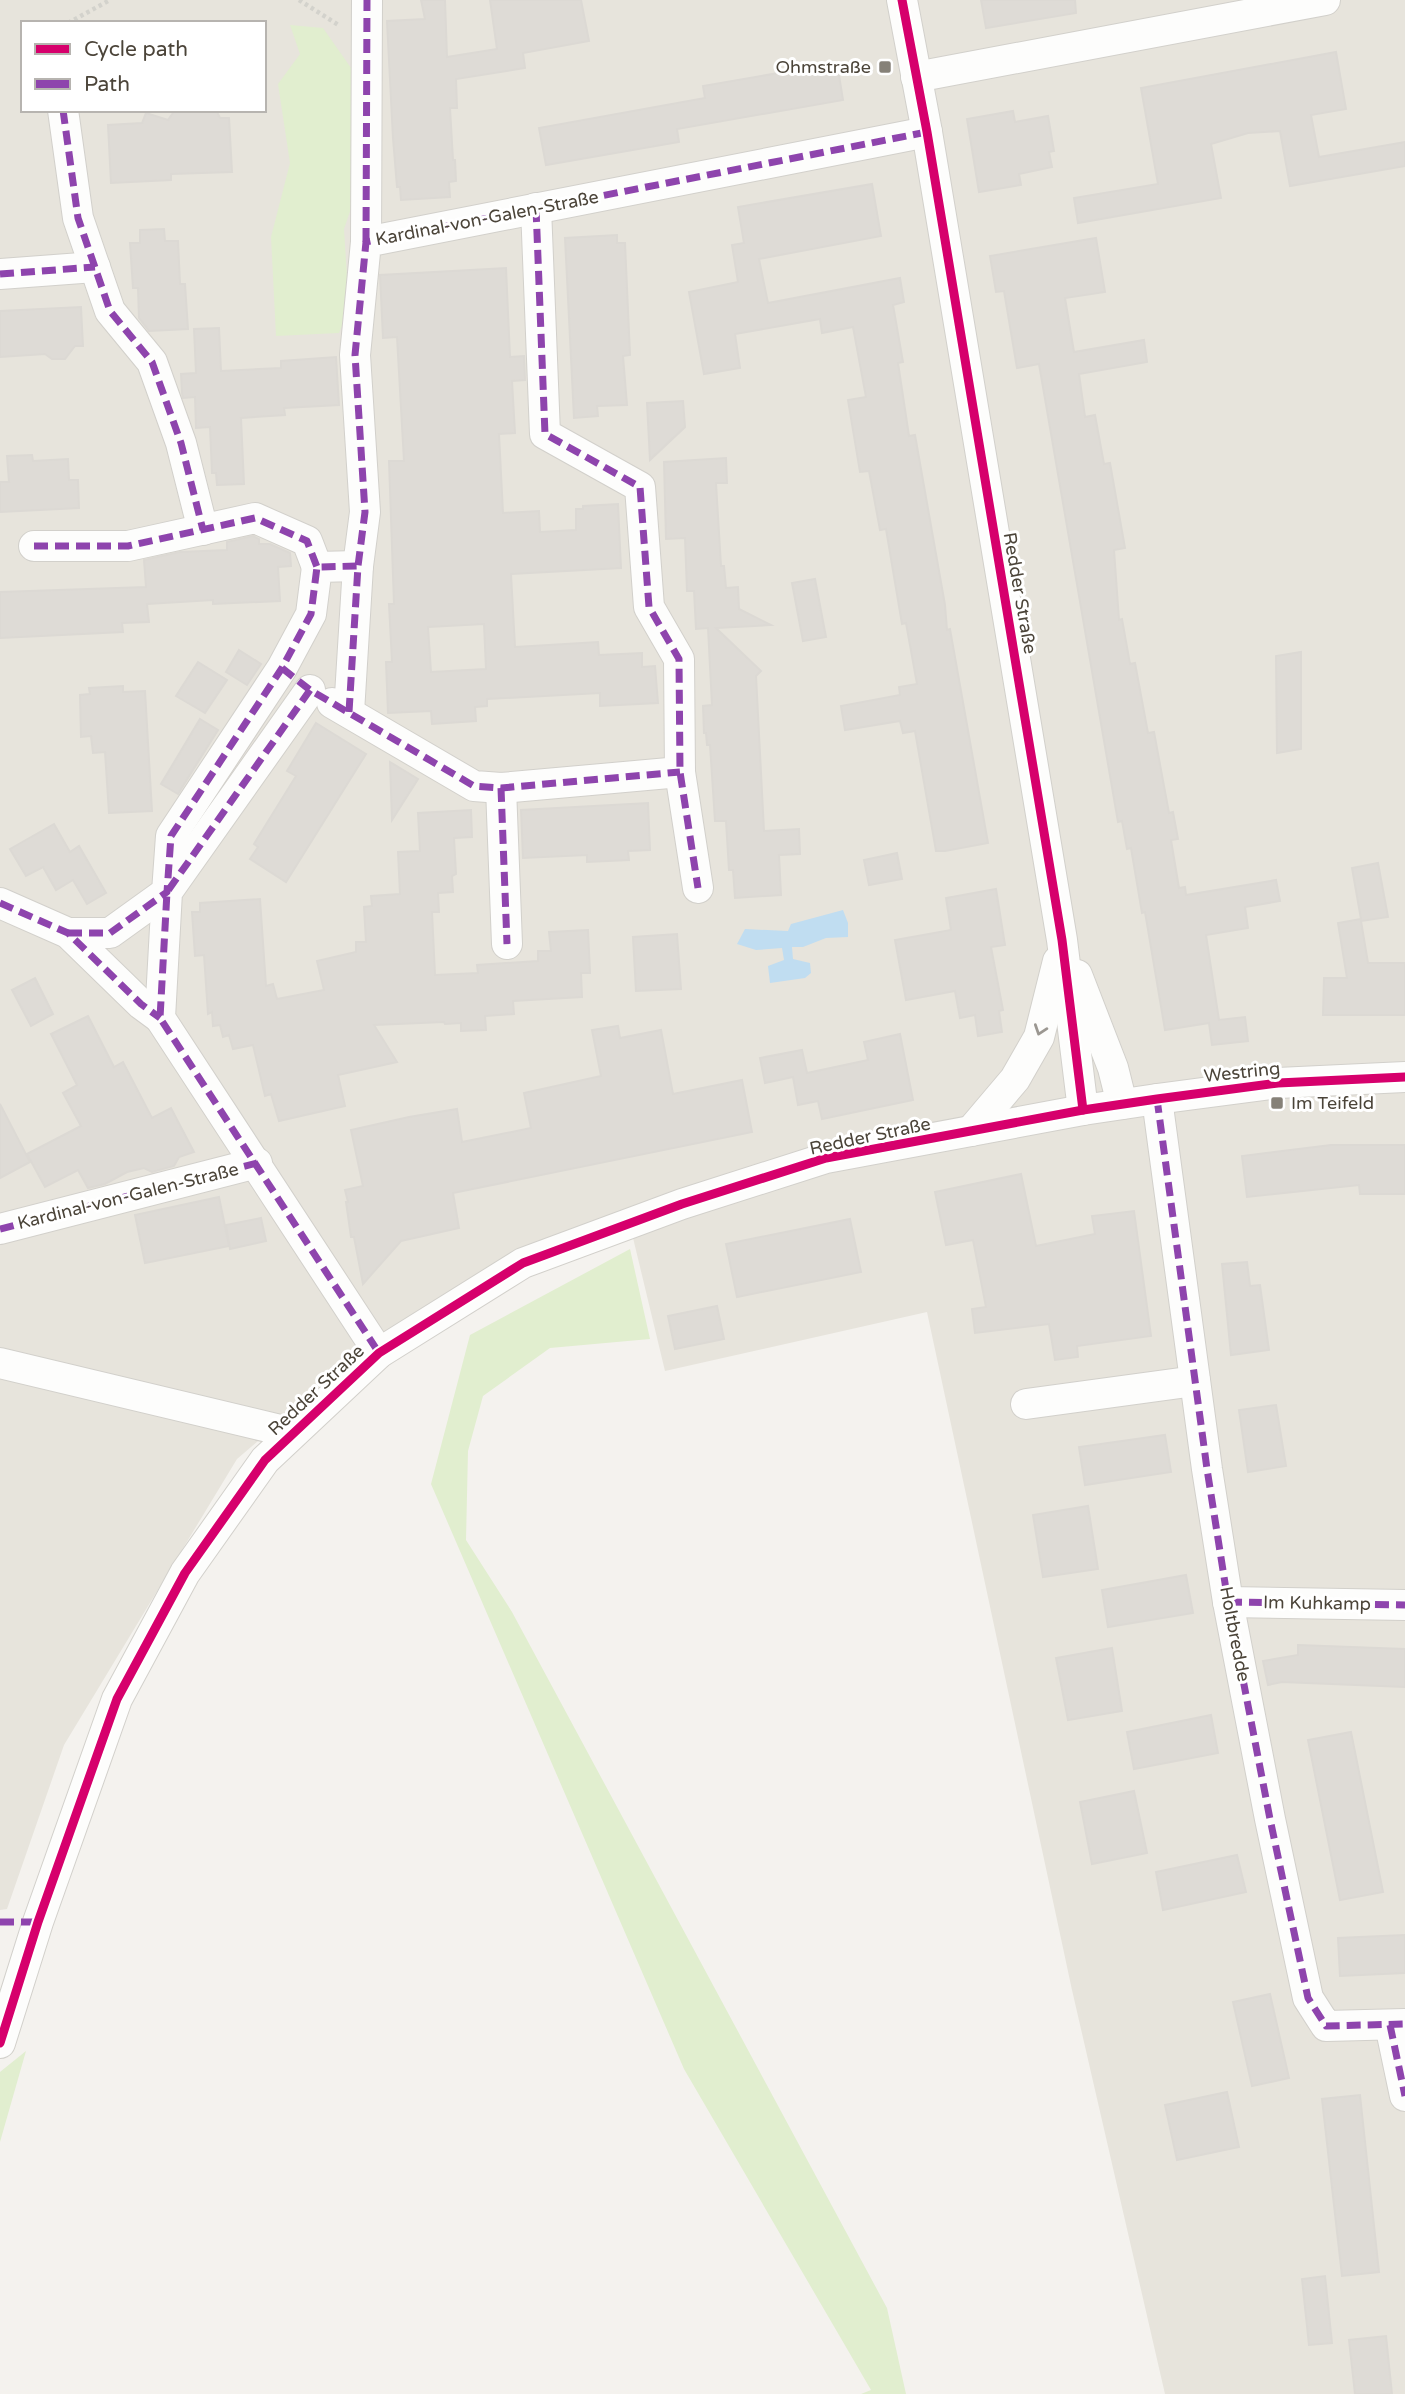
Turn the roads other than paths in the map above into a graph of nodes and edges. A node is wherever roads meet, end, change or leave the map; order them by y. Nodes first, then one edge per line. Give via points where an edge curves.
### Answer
1 (368, 0) edge
2 (902, 0) edge
3 (1325, 0) edge
4 (916, 77) junction
5 (63, 112) edge
6 (927, 132) junction
7 (536, 208) junction
8 (366, 242) junction
9 (95, 267) junction
10 (0, 274) edge
11 (204, 530) junction
12 (34, 546) dead end
13 (358, 566) junction
14 (317, 567) junction
15 (282, 668) junction
16 (310, 690) junction
17 (349, 712) junction
18 (680, 772) junction
19 (501, 788) junction
20 (698, 888) dead end
21 (167, 892) junction
22 (0, 903) edge
23 (68, 933) junction
24 (1062, 940) junction
25 (507, 944) dead end
26 (160, 1018) junction
27 (1405, 1077) edge
28 (1157, 1099) junction
29 (1122, 1104) junction
30 (1083, 1110) junction
31 (971, 1131) junction
32 (257, 1163) junction
33 (0, 1229) edge
34 (379, 1353) junction
35 (0, 1363) edge
36 (1195, 1381) junction
37 (1026, 1404) dead end
38 (293, 1433) junction
39 (1228, 1602) junction
40 (1405, 1605) edge
41 (1398, 2024) edge
42 (0, 2043) edge
43 (1405, 2096) edge

1 - 8 street
2 - 4 street, Redder Straße
3 - 4 street
4 - 6 street, Redder Straße
5 - 9 street via 78,218
6 - 7 street, Kardinal-von-Galen-Straße
6 - 24 street, Redder Straße
7 - 8 street, Kardinal-von-Galen-Straße
7 - 18 street via 545,434 640,487 649,607 679,659
8 - 13 street, Kardinal-von-Galen-Straße via 355,355 365,512
9 - 10 street
9 - 11 street via 110,311 152,362 181,443
11 - 12 street via 128,546
11 - 14 street via 255,518 307,541
13 - 14 street
13 - 17 street, Kardinal-von-Galen-Straße
14 - 15 street via 310,614
15 - 16 street
15 - 21 street via 171,836
16 - 17 street
16 - 21 street
17 - 19 street via 474,786
18 - 19 street
18 - 20 street
19 - 25 street
21 - 23 street via 110,933
21 - 26 street
22 - 23 street
23 - 26 street, Kardinal-von-Galen-Straße
24 - 29 street via 1113,1068
24 - 30 street, Redder Straße
24 -> 31 street via 1039,1037 1015,1079
26 - 32 street, Kardinal-von-Galen-Straße
27 - 28 street, Westring via 1278,1083
28 - 29 street, Westring
28 - 36 street, Holtbredde
29 - 30 street, Westring
30 - 31 street, Redder Straße
31 - 34 street, Redder Straße via 826,1158 682,1204 523,1263
32 - 33 street, Kardinal-von-Galen-Straße
32 - 34 street, Kardinal-von-Galen-Straße
34 - 38 street, Redder Straße
35 - 38 street
36 - 37 street
36 - 39 street, Holtbredde
38 - 42 street, Redder Straße via 265,1460 185,1573 117,1699 37,1922
39 - 40 street, Im Kuhkamp
39 - 41 street, Holtbredde via 1308,1998 1326,2026
41 - 43 street, Holtbredde

